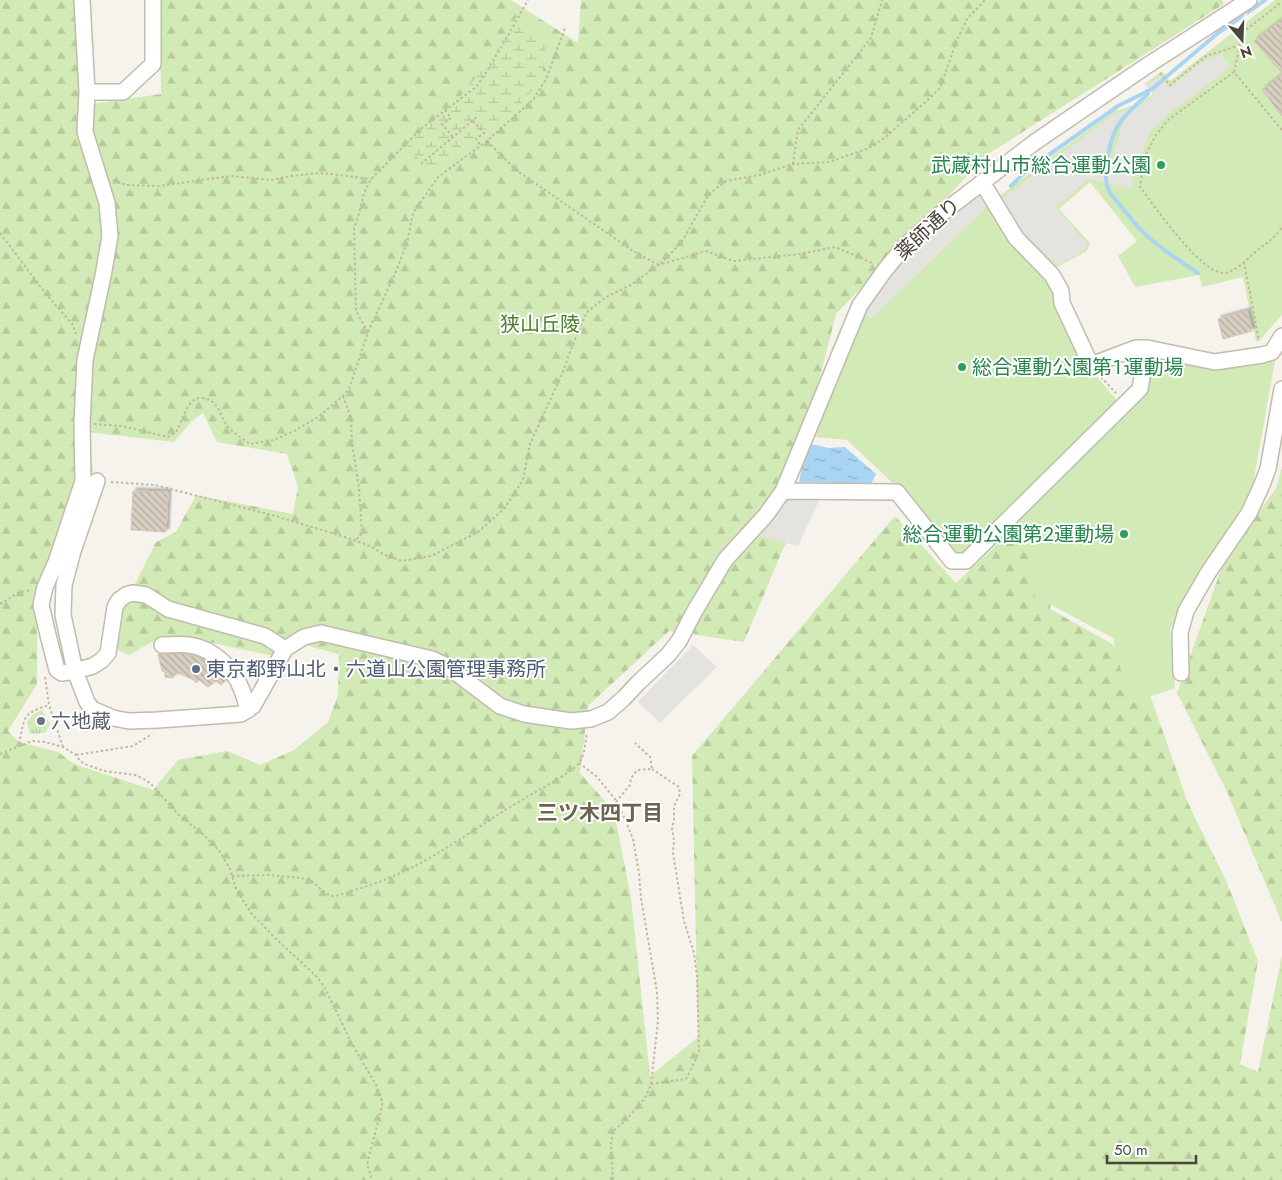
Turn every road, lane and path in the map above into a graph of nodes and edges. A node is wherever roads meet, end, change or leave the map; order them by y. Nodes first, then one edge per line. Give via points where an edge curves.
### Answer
1 (82, 0) edge
2 (153, 0) edge
3 (528, 0) edge
4 (882, 0) edge
5 (985, 0) edge
6 (1249, 0) edge
7 (1282, 2) edge
8 (565, 28) dead end
9 (1240, 45) junction
10 (1234, 72) junction
11 (1160, 73) dead end
12 (87, 92) junction
13 (445, 110) junction
14 (478, 116) dead end
15 (473, 121) junction
16 (1282, 130) edge
17 (453, 137) junction
18 (487, 141) junction
19 (481, 146) junction
20 (421, 164) dead end
21 (793, 164) junction
22 (97, 170) junction
23 (371, 179) junction
24 (982, 182) junction
25 (1282, 227) edge
26 (0, 233) edge
27 (1244, 262) junction
28 (659, 265) junction
29 (885, 270) junction
30 (368, 332) junction
31 (76, 333) dead end
32 (1282, 336) edge
33 (1147, 348) junction
34 (1262, 355) junction
35 (1091, 365) junction
36 (1282, 389) edge
37 (1118, 395) dead end
38 (343, 396) junction
39 (82, 423) junction
40 (97, 482) joint
41 (783, 491) junction
42 (355, 541) junction
43 (45, 587) junction
44 (0, 604) edge
45 (162, 645) dead end
46 (285, 649) junction
47 (75, 672) junction
48 (1181, 673) dead end
49 (49, 705) dead end
50 (248, 710) junction
51 (591, 719) junction
52 (158, 720) junction
53 (634, 743) dead end
54 (19, 745) junction
55 (0, 754) edge
56 (76, 755) junction
57 (579, 763) junction
58 (652, 769) junction
59 (616, 802) junction
60 (232, 876) junction
61 (651, 1084) junction
62 (372, 1180) edge
63 (613, 1180) edge

1 - 12 street
2 - 12 street via 152,64 123,92
3 - 13 path via 476,87
4 - 21 path via 871,38 798,130
5 - 21 path via 966,19 940,88 883,139 869,148 829,162
6 - 24 street, 薬師通り via 1145,67
7 - 9 path via 1243,32
8 - 18 path via 546,79 533,100
9 - 10 path
9 - 11 path via 1206,56 1170,85
10 - 16 path
10 - 27 path via 1168,120 1145,156 1140,187 1188,249 1210,268 1224,273
12 - 22 street via 85,132
13 - 17 path via 451,118 442,124
13 - 23 path via 422,128
14 - 15 path
15 - 17 path
15 - 19 path via 484,133 476,140
17 - 20 path
18 - 19 path
18 - 28 path via 516,170 633,252
19 - 30 path via 438,177 413,213 407,243
21 - 28 path via 726,181 709,194 681,243
22 - 23 path via 126,185 159,186 231,176 272,180 322,173
22 - 39 street via 107,203 110,236 85,360
23 - 30 path via 354,228 356,311
24 - 29 street, 薬師通り via 937,217 904,247
24 - 35 street via 1016,238 1052,275
25 - 27 path
26 - 31 path
27 - 34 path
28 - 29 path via 706,251 733,261 835,247
28 - 42 path via 587,312 530,444 523,480 504,509 478,532 431,556 402,561
29 - 41 street, 薬師通り via 860,305
30 - 38 path via 349,389
32 - 34 street via 1272,352
33 - 34 street via 1215,362
33 - 35 street via 1136,348
33 - 41 street via 1140,389 966,561 952,561 897,492
35 - 37 path
36 - 48 street via 1268,470 1261,488 1249,513 1186,611 1180,633
38 - 39 path via 318,417 294,431 274,440 250,444 226,425 216,405 208,399 198,398 192,402 177,432 168,437 122,426
38 - 42 path via 351,418 359,488 362,532
39 - 43 street via 83,480 66,536
40 - 42 path via 155,485 272,515
40 - 47 street via 64,585 63,615
41 - 51 street, 薬師通り via 766,515 724,560 668,655 608,712
43 - 44 path via 18,593
43 - 47 street via 41,605 57,670
45 - 50 street via 190,645 216,655 234,674
46 - 47 street via 265,636 168,609 146,595 133,593 119,600 115,606 108,653 93,666
46 - 50 street
46 - 51 street via 304,637 321,634 361,642 432,659 447,666 500,706 524,714 571,721
47 - 52 street via 92,709 129,721
49 - 54 path via 30,713 24,720
50 - 52 street via 230,716
51 - 57 path
52 - 56 path via 151,734 133,746
53 - 58 path via 650,757
54 - 55 path
54 - 56 path via 45,742 62,746
56 - 60 path via 83,763 98,769 132,774 144,780 220,852
57 - 59 path via 596,776
57 - 60 path via 431,858 370,885 333,896 308,879
58 - 59 path via 637,770
58 - 61 path via 679,787 680,794 674,806 673,853 684,921 694,953 699,1051 686,1078
59 - 61 path via 633,839 657,992 658,1021
60 - 62 path via 236,889 252,913 320,981 380,1092 382,1107 368,1164
61 - 63 path via 645,1098 614,1131 611,1143

